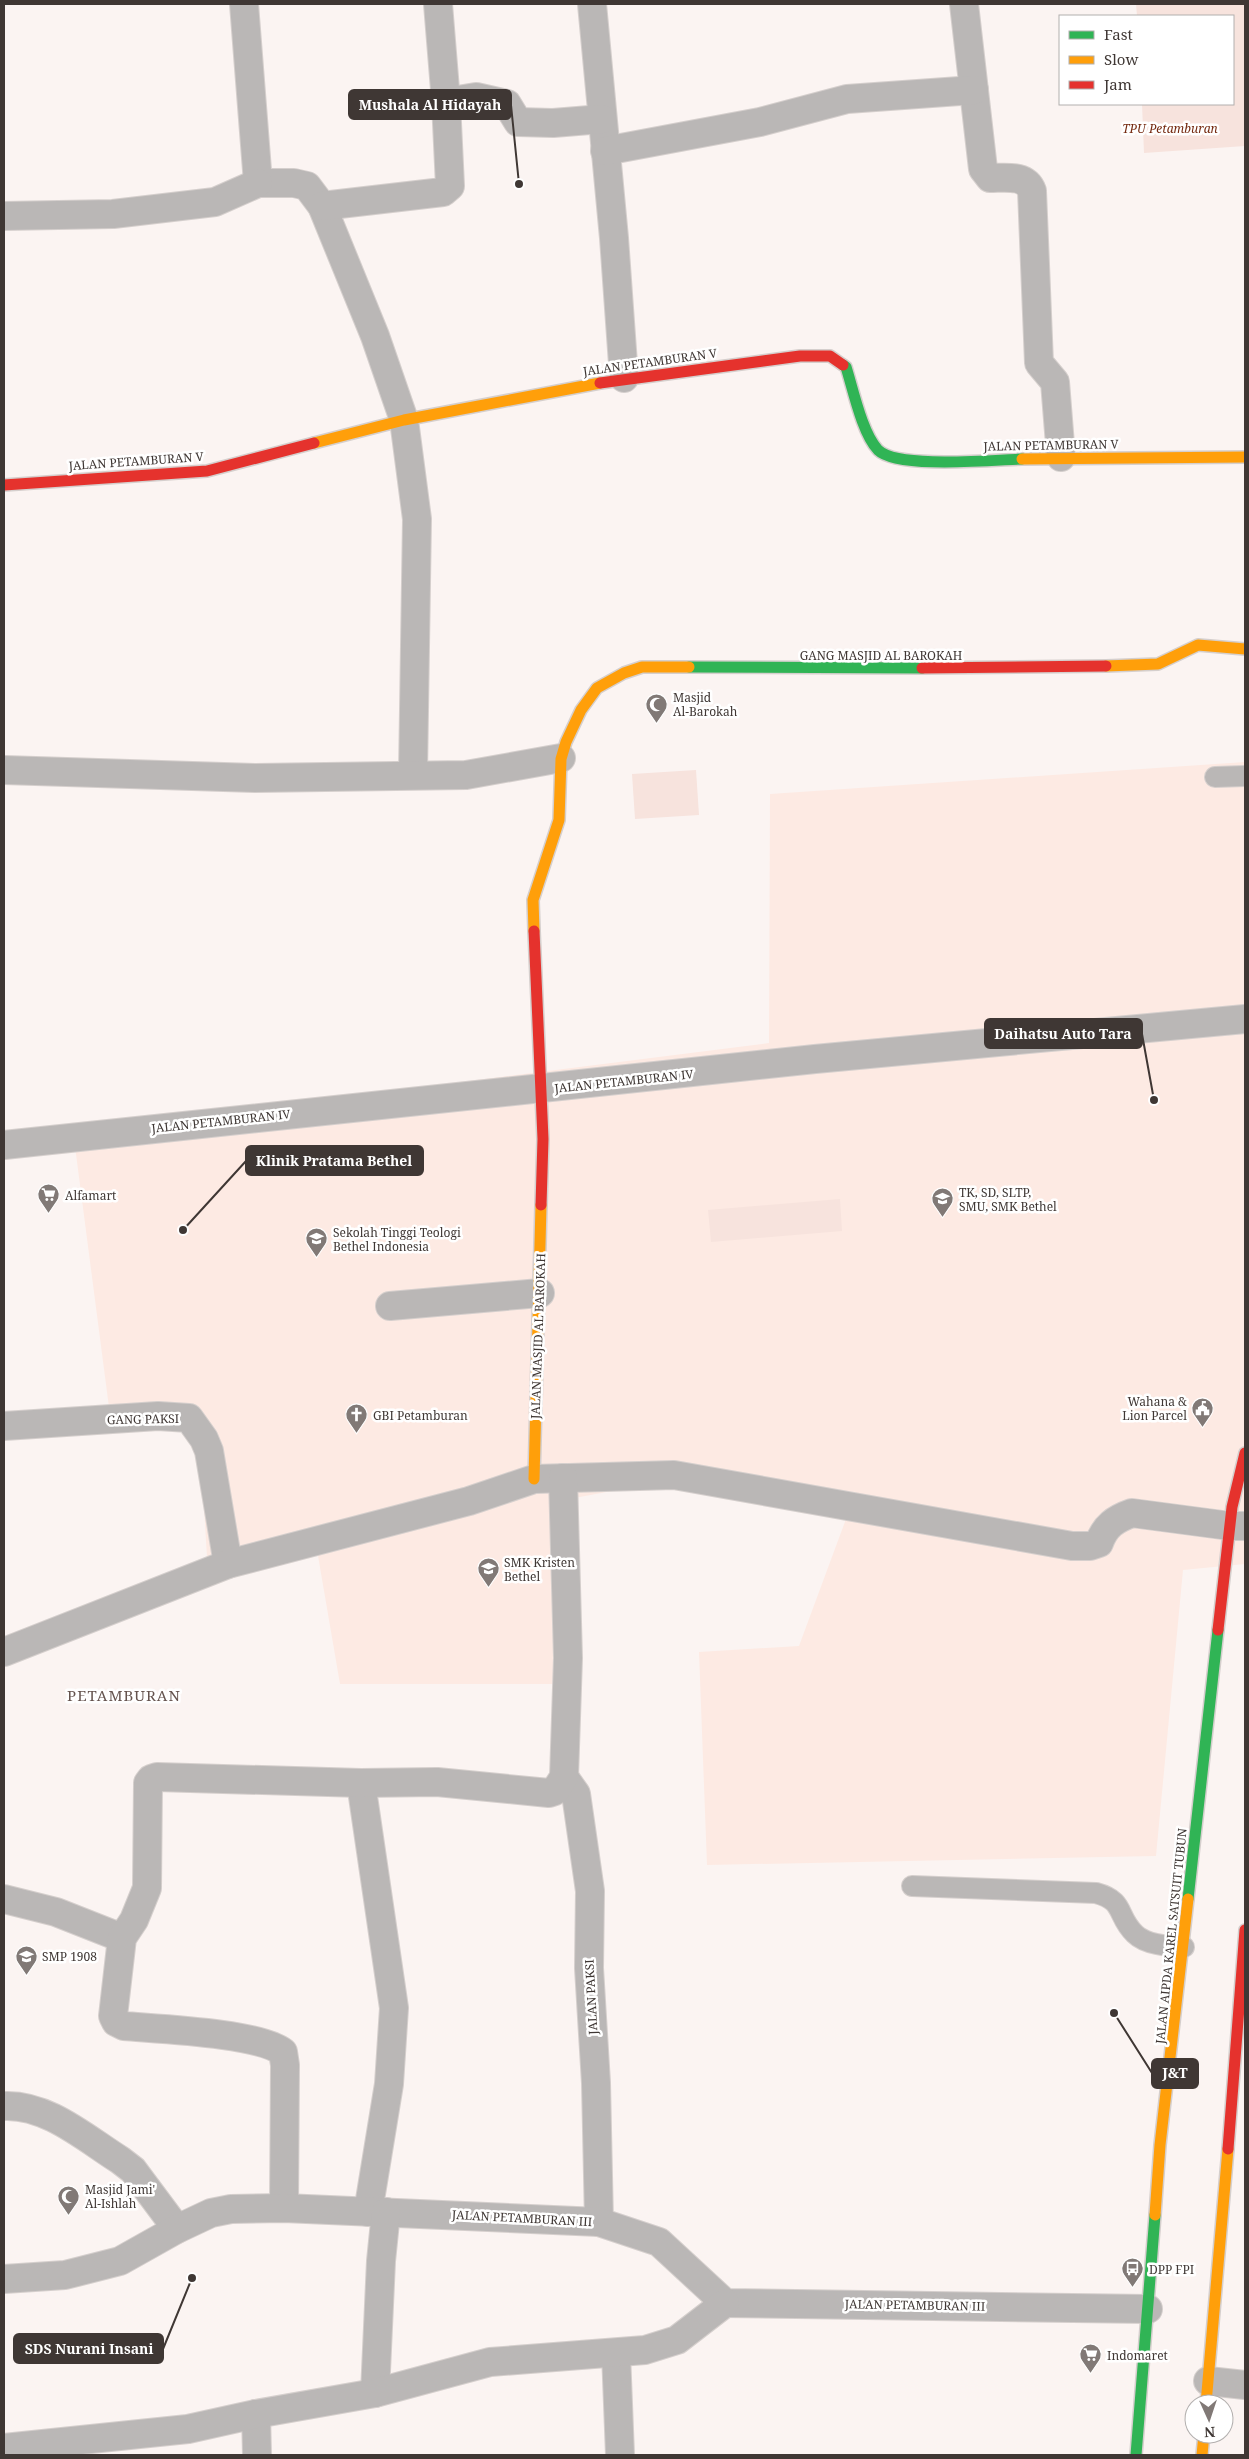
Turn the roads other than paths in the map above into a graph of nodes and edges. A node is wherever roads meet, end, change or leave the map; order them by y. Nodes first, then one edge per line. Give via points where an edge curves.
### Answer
1 (244, 4) edge
2 (438, 4) edge
3 (592, 4) edge
4 (964, 4) edge
5 (974, 90) junction
6 (446, 102) junction
7 (602, 119) junction
8 (605, 151) junction
9 (258, 183) junction
10 (322, 206) junction
11 (4, 216) edge
12 (624, 378) junction
13 (404, 420) junction
14 (1061, 457) junction
15 (1245, 457) edge
16 (4, 485) edge
17 (1245, 649) edge
18 (561, 758) junction
19 (4, 770) edge
20 (413, 774) junction
21 (1245, 776) edge
22 (1215, 777) dead end
23 (1245, 1019) edge
24 (541, 1090) junction
25 (4, 1145) edge
26 (540, 1293) junction
27 (390, 1306) dead end
28 (4, 1426) edge
29 (1245, 1453) edge
30 (563, 1478) junction
31 (534, 1479) junction
32 (1238, 1526) edge
33 (228, 1564) junction
34 (4, 1652) edge
35 (564, 1777) junction
36 (361, 1783) junction
37 (912, 1886) dead end
38 (4, 1899) edge
39 (1245, 1930) edge
40 (122, 1938) junction
41 (1184, 1947) junction
42 (4, 2106) edge
43 (284, 2208) junction
44 (377, 2212) junction
45 (599, 2222) junction
46 (177, 2229) junction
47 (4, 2279) edge
48 (725, 2303) junction
49 (1148, 2308) junction
50 (616, 2352) junction
51 (1245, 2385) edge
52 (375, 2393) junction
53 (1207, 2393) edge
54 (256, 2414) junction
55 (4, 2448) edge
56 (258, 2455) edge
57 (620, 2455) edge
58 (1136, 2455) edge

1 - 9 street
2 - 6 street
3 - 7 street
4 - 5 street
5 - 8 street via 847,99 760,122
5 - 14 street via 983,169 990,178 1023,179 1032,191 1039,363 1055,382
6 - 7 street via 476,97 507,104 518,122
6 - 10 street via 450,186 443,192
7 - 8 street
8 - 12 street
9 - 10 street via 306,186
9 - 11 street via 215,202 113,214
10 - 13 street via 375,336
12 - 13 street, JALAN PETAMBURAN V
12 - 14 street, JALAN PETAMBURAN V via 800,356 830,356 846,367 867,432 878,450 893,458 940,462
13 - 16 street, JALAN PETAMBURAN V via 207,471
13 - 20 street via 417,519
14 - 15 street, JALAN PETAMBURAN V
17 - 18 street, GANG MASJID AL BAROKAH via 1198,645 1158,664 1138,666 844,670 642,666 619,674 596,689 577,716
18 - 20 street via 466,775
18 - 24 street, JALAN MASJID AL BAROKAH via 559,819 553,845 536,882 533,900
19 - 20 street via 254,778
21 - 22 lane
23 - 24 street, JALAN PETAMBURAN IV
24 - 25 street, JALAN PETAMBURAN IV
24 - 26 street, JALAN MASJID AL BAROKAH
26 - 27 street
26 - 31 street, JALAN MASJID AL BAROKAH
28 - 33 street, GANG PAKSI via 158,1416 189,1418 209,1451
29 - 32 street, JALAN AIPDA KAREL SATSUIT TUBUN
30 - 31 street
30 - 32 street via 674,1475 1072,1546 1099,1543 1103,1531 1110,1524 1132,1513
30 - 35 street via 568,1658
31 - 33 street via 470,1501
32 - 41 street, JALAN AIPDA KAREL SATSUIT TUBUN
33 - 34 street
35 - 36 street via 555,1791 549,1792 436,1782
35 - 45 street, JALAN PAKSI via 576,1794 590,1891 589,1968
36 - 40 street via 151,1779 148,1787 147,1888 134,1920
36 - 44 street via 394,2008
37 - 41 lane via 1096,1892 1117,1903 1136,1936 1161,1946
38 - 40 street via 56,1912
39 - 53 street
40 - 43 street via 113,2016 116,2022 124,2026 245,2038 275,2046 283,2052
41 - 49 street, JALAN AIPDA KAREL SATSUIT TUBUN via 1160,2145
42 - 46 street via 20,2105 38,2110 120,2160 133,2170
43 - 44 street, JALAN PETAMBURAN III
43 - 46 street, JALAN PETAMBURAN III via 231,2209 211,2213
44 - 45 street, JALAN PETAMBURAN III
44 - 52 street via 380,2261
45 - 48 street, JALAN PETAMBURAN III via 659,2242
46 - 47 street, JALAN PETAMBURAN III via 120,2262 65,2275
48 - 49 street, JALAN PETAMBURAN III
48 - 50 street via 677,2340 645,2350
49 - 58 street, JALAN AIPDA KAREL SATSUIT TUBUN
50 - 52 street via 490,2362
50 - 57 street
51 - 53 street
52 - 54 street
54 - 55 street via 188,2429
54 - 56 street

